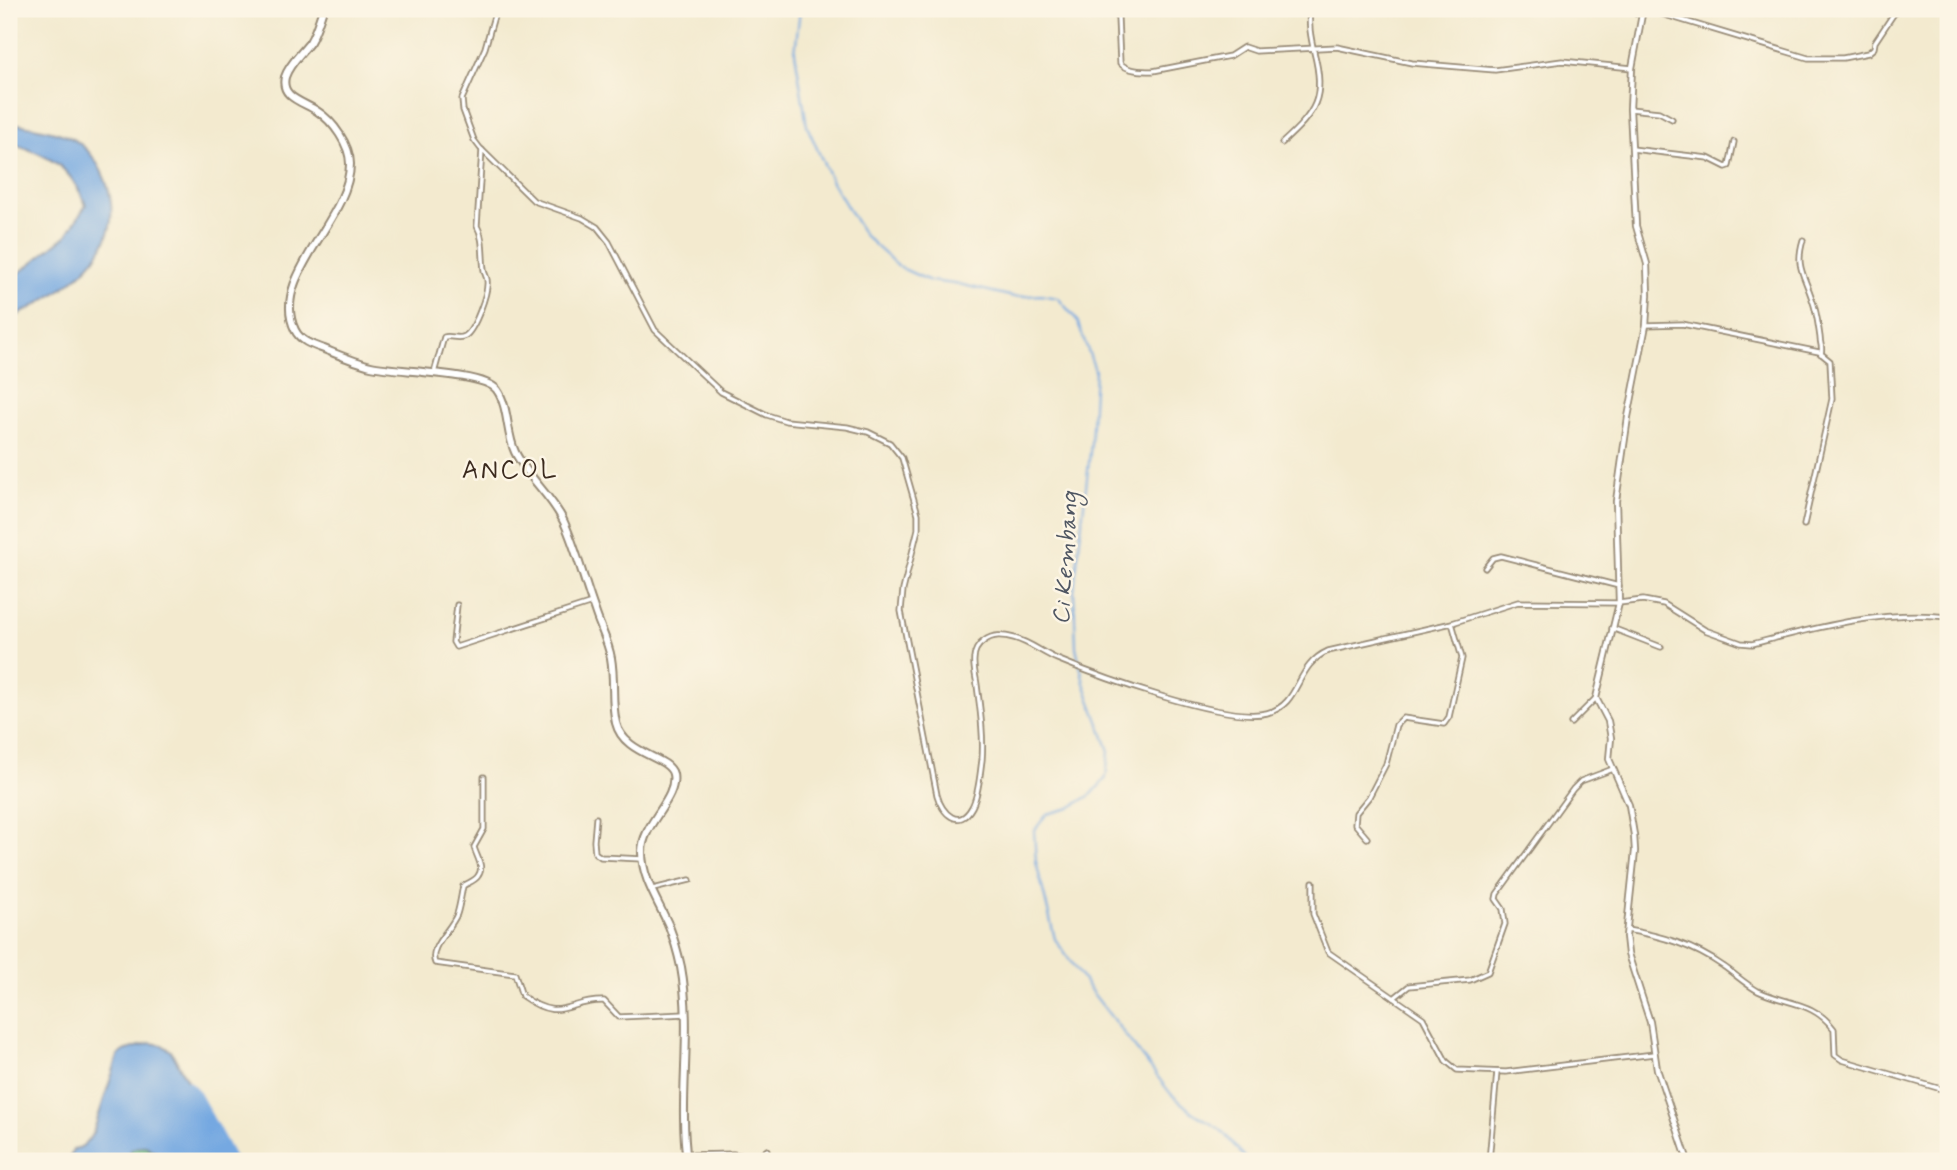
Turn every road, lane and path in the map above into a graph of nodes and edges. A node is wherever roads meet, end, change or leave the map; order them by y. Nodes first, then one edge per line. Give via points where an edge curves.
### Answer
1 (324, 9) edge
2 (496, 9) edge
3 (1120, 9) edge
4 (1310, 9) edge
5 (1619, 9) edge
6 (1897, 9) edge
7 (1643, 11) edge
8 (1313, 48) junction
9 (1632, 68) junction
10 (1629, 109) junction
11 (1672, 119) dead end
12 (1734, 142) dead end
13 (1282, 143) dead end
14 (1632, 149) junction
15 (482, 150) junction
16 (1803, 240) dead end
17 (1646, 325) junction
18 (1821, 354) junction
19 (434, 374) junction
20 (1804, 525) dead end
21 (1485, 569) dead end
22 (1619, 586) junction
23 (592, 603) junction
24 (1619, 603) junction
25 (457, 605) dead end
26 (1948, 617) edge
27 (1452, 623) junction
28 (1612, 628) junction
29 (1661, 647) dead end
30 (1596, 698) junction
31 (1571, 723) dead end
32 (1613, 769) junction
33 (484, 777) dead end
34 (596, 818) dead end
35 (1367, 838) dead end
36 (642, 859) junction
37 (690, 880) dead end
38 (1313, 882) dead end
39 (650, 890) junction
40 (1627, 930) junction
41 (1394, 998) junction
42 (686, 1014) junction
43 (1654, 1054) junction
44 (1497, 1072) junction
45 (1948, 1091) edge
46 (767, 1150) dead end
47 (686, 1158) edge
48 (1489, 1161) edge
49 (1688, 1161) edge

1 - 19 main road via 314,34 285,76 285,86 289,95 320,113 335,129 349,154 349,172 339,203 293,286 291,318 302,339 332,352 369,366
2 - 15 street via 462,104
3 - 8 street via 1118,60 1124,68 1153,71 1230,56 1244,47 1256,51
4 - 8 street
5 - 7 street
6 - 7 street via 1868,53 1821,59
7 - 9 street
8 - 9 street via 1356,49 1412,62 1495,70 1557,61
8 - 13 street via 1318,100 1304,123
9 - 10 street
10 - 11 street via 1659,112
10 - 14 street
12 - 14 street via 1730,166 1726,167 1708,158
14 - 17 street via 1636,226 1648,279
15 - 19 street via 477,226 487,280 485,298 468,334 444,337
15 - 27 street via 534,201 597,227 656,330 720,392 786,421 869,432 890,443 902,458 918,513 918,529 901,611 937,795 947,816 964,816 976,793 982,758 974,658 985,640 998,635 1017,638 1134,688 1240,714 1268,712 1286,704 1305,668 1319,654
16 - 18 street via 1800,273 1819,321
17 - 18 street via 1682,324
17 - 22 street via 1616,500
18 - 20 street via 1830,361 1832,399
19 - 23 main road via 475,378 496,388 513,447 562,518
21 - 22 street via 1501,556
22 - 24 street
23 - 25 street via 456,646
23 - 36 main road via 611,658 617,728 630,744 662,761 673,773 667,799 643,838
24 - 26 street via 1664,604 1705,630 1752,644 1827,625 1884,617
24 - 27 street via 1518,602
24 - 28 street
27 - 35 street via 1462,658 1449,717 1444,724 1403,718 1396,724 1386,764 1356,813 1355,824
28 - 29 street
28 - 30 street
30 - 31 street
30 - 32 street via 1609,727
32 - 40 street via 1629,805 1635,843
32 - 41 street via 1581,781 1573,789 1497,894 1505,924 1488,972 1470,980 1409,986
33 - 42 street via 484,829 474,847 480,873 463,886 450,930 436,945 435,962 515,974 522,996 550,1011 604,1001 619,1017
34 - 36 street via 595,853
36 - 39 main road
37 - 39 street
38 - 41 street via 1313,914 1328,953
39 - 42 main road via 671,931
40 - 43 street via 1627,948 1649,1015
40 - 45 street via 1682,943 1760,991 1814,1009 1834,1029 1836,1055 1842,1060
41 - 44 street via 1426,1022 1449,1065 1457,1070
42 - 47 main road
43 - 44 street
43 - 49 street
44 - 48 street
46 - 47 street via 757,1158 733,1154

